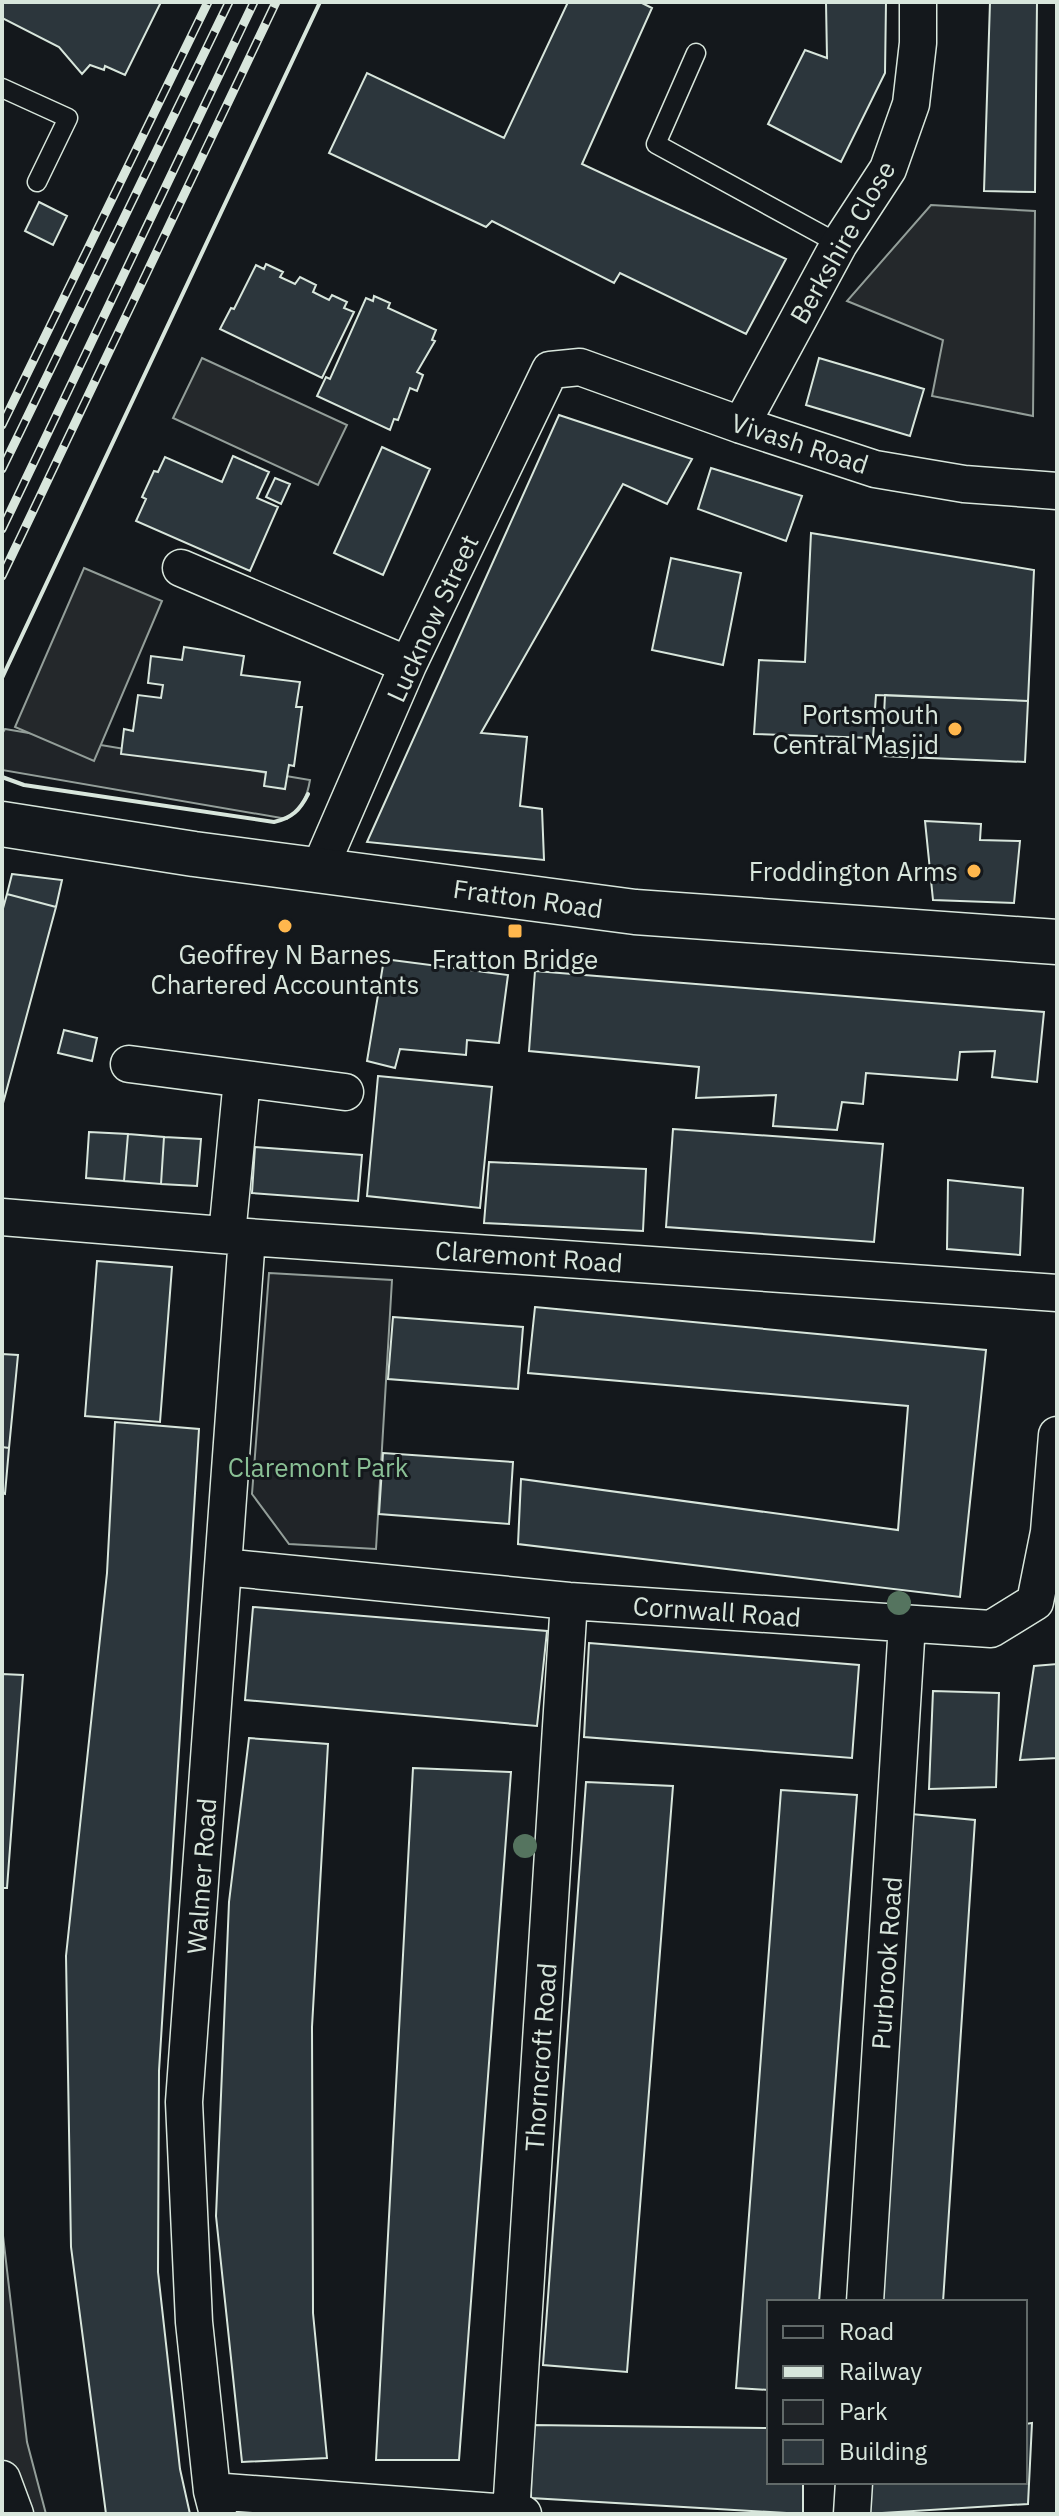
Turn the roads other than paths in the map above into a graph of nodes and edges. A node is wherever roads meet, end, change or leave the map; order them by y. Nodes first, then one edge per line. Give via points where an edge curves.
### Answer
1 (918, 2) edge
2 (696, 53) dead end
3 (2, 88) edge
4 (37, 182) dead end
5 (839, 244) junction
6 (550, 370) joint
7 (741, 425) junction
8 (1057, 491) edge
9 (181, 568) dead end
10 (408, 665) junction
11 (2, 824) edge
12 (319, 870) junction
13 (1057, 942) edge
14 (129, 1064) dead end
15 (242, 1079) junction
16 (345, 1092) dead end
17 (2, 1217) edge
18 (237, 1236) junction
19 (1057, 1293) edge
20 (1057, 1435) edge
21 (1053, 1533) edge
22 (223, 1567) junction
23 (569, 1601) junction
24 (907, 1624) junction
25 (865, 2300) edge
26 (2, 2479) edge
27 (854, 2484) edge
28 (215, 2502) edge
29 (517, 2513) edge
30 (15, 2514) edge
31 (852, 2514) edge

1 - 5 street, Berkshire Close via 911,104 888,169
2 - 5 lane via 656,144
3 - 4 lane via 68,118
5 - 7 street, Berkshire Close
6 - 7 street, Vivash Road via 580,367
6 - 10 street, Lucknow Street
7 - 8 street, Vivash Road via 875,469 964,484
9 - 10 street
10 - 12 street, Lucknow Street
11 - 12 main road, Fratton Road
12 - 13 main road, Fratton Road via 635,912
14 - 15 street
15 - 16 street
15 - 18 street, Walmer Road
17 - 18 street, Claremont Road
18 - 19 street, Claremont Road
18 - 22 street, Walmer Road
20 - 21 street, Cornwall Road
21 - 24 street, Cornwall Road via 1035,1602 991,1629
22 - 23 street, Cornwall Road
22 - 28 street, Walmer Road via 184,2102 194,2322
23 - 24 street, Cornwall Road
23 - 29 street, Thorncroft Road
24 - 25 street, Purbrook Road
26 - 30 street
27 - 31 street
28 - 29 street

